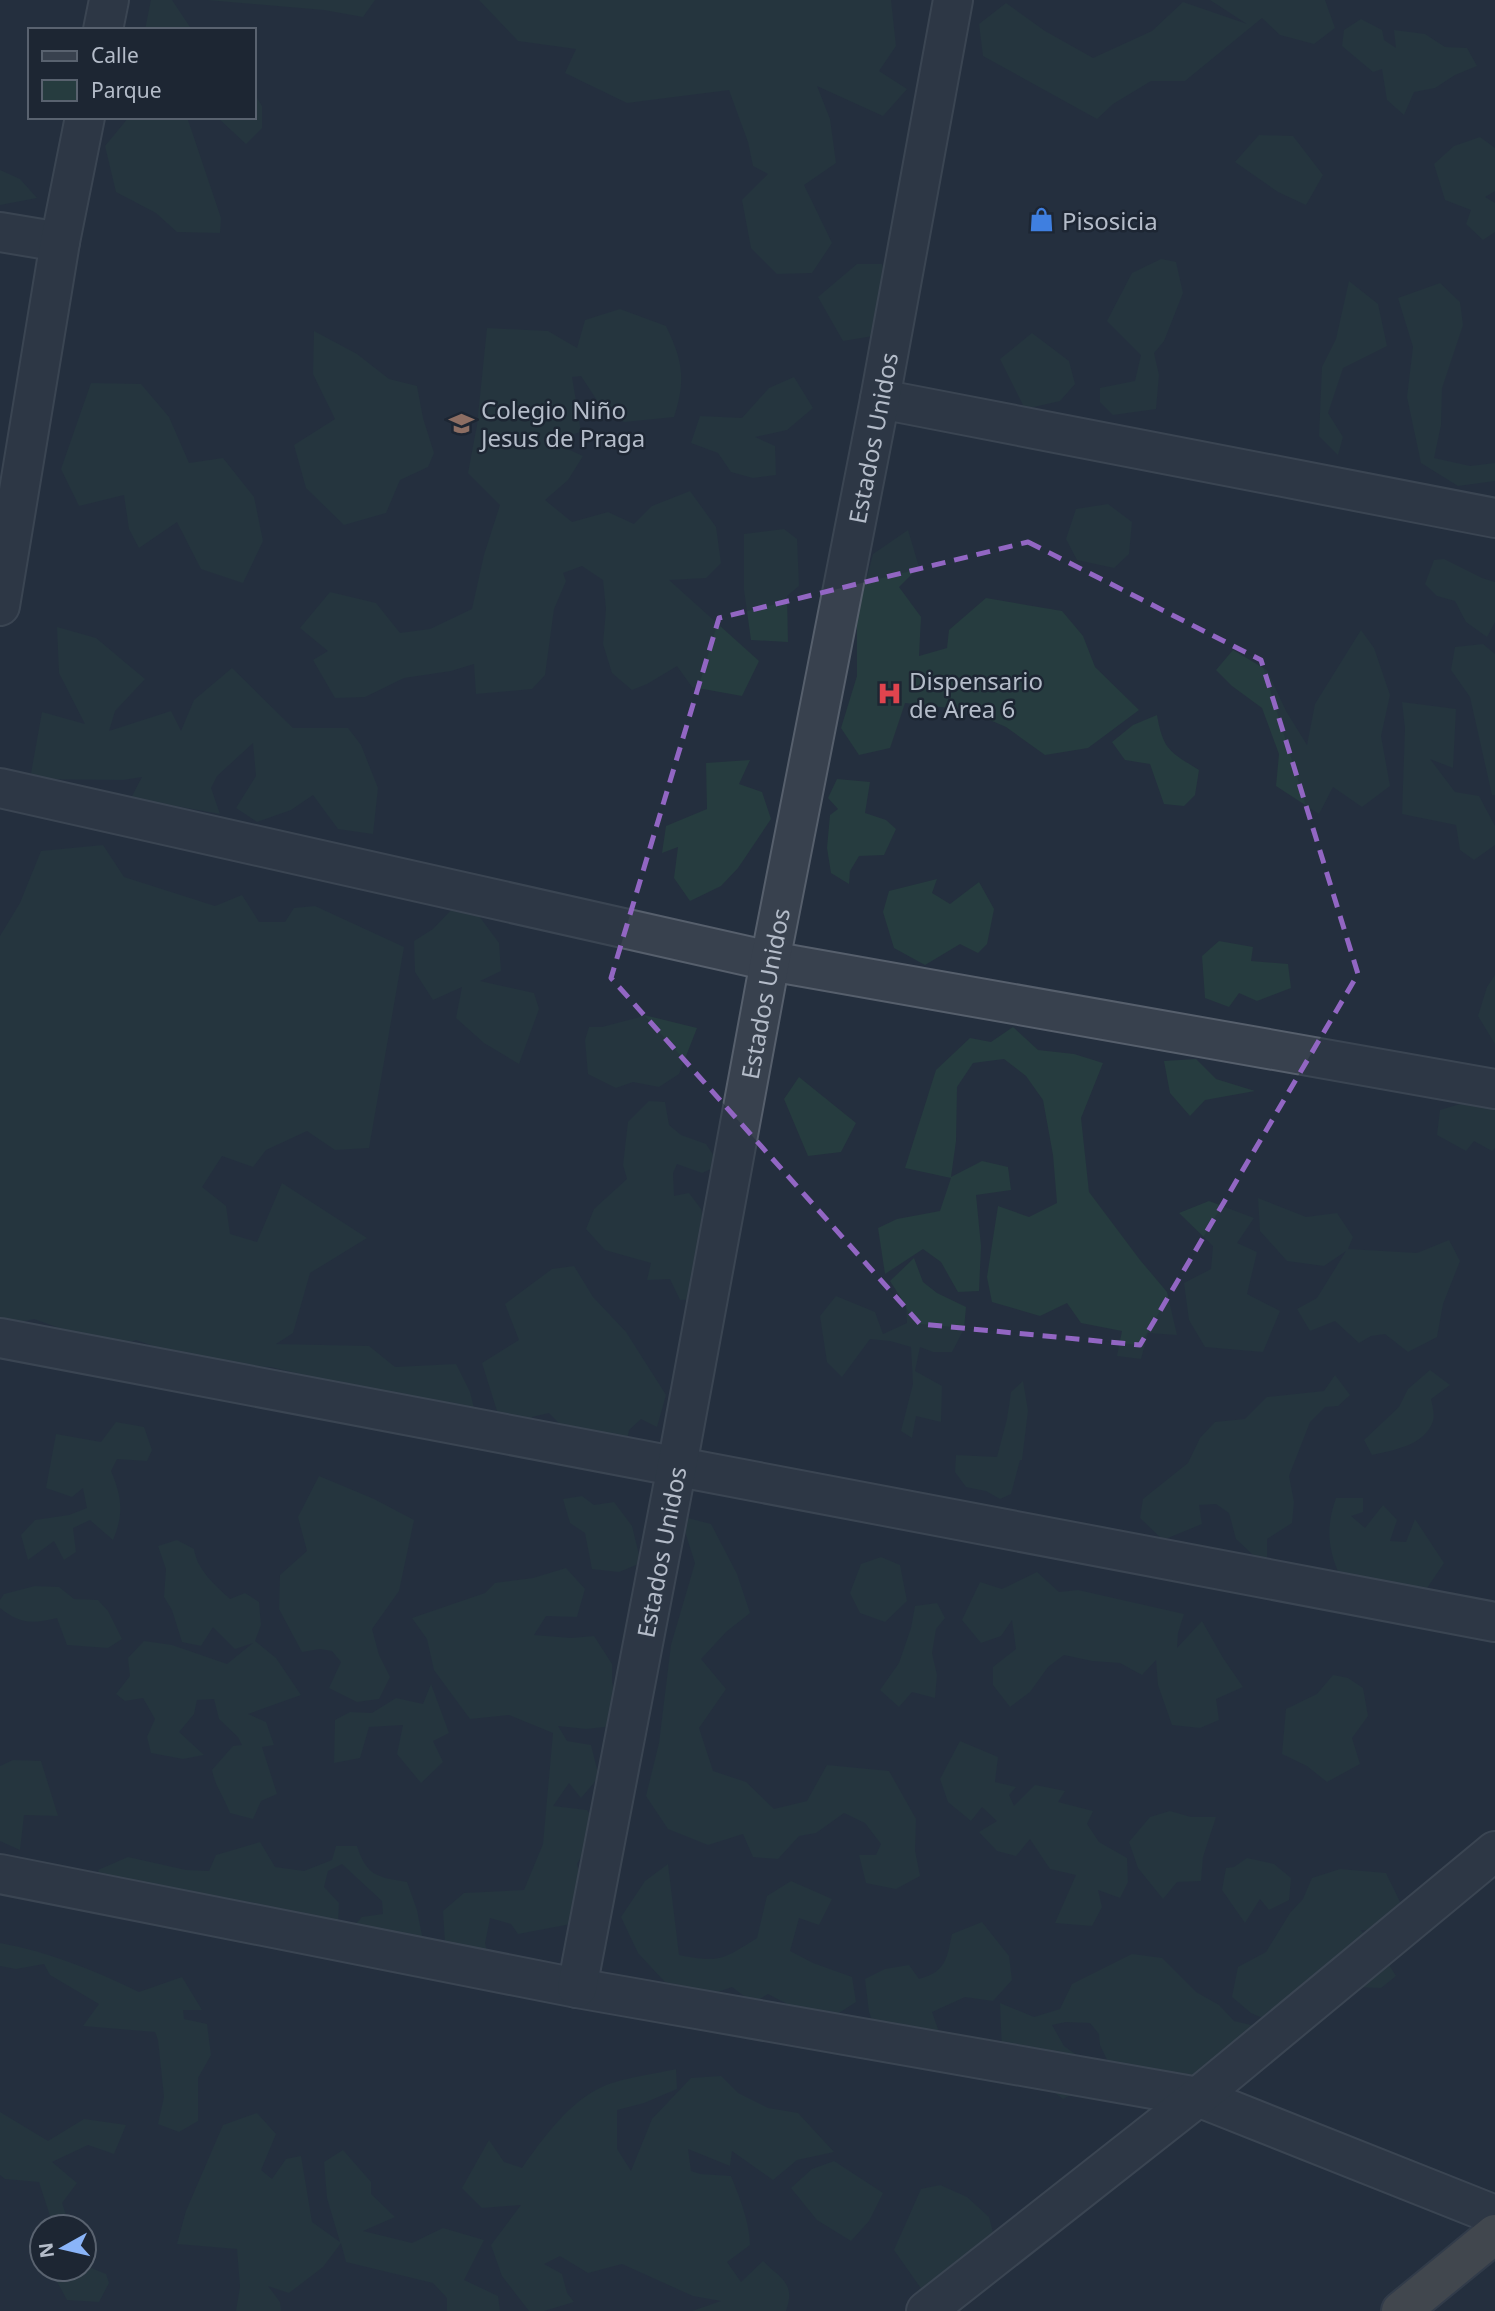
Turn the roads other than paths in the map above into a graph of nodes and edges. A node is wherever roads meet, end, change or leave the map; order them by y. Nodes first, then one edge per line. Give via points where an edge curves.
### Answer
1 (109, 0) edge
2 (953, 0) edge
3 (103, 28) edge
4 (85, 119) edge
5 (0, 232) edge
6 (60, 242) junction
7 (880, 398) junction
8 (1495, 518) edge
9 (0, 606) edge
10 (0, 788) edge
11 (770, 961) junction
12 (1495, 1089) edge
13 (0, 1338) edge
14 (677, 1466) junction
15 (1495, 1622) edge
16 (1495, 1852) edge
17 (0, 1874) edge
18 (577, 1988) junction
19 (1198, 2097) junction
20 (1495, 2215) edge
21 (1495, 2234) edge
22 (926, 2311) edge
23 (1401, 2311) edge

1 - 3 street
2 - 7 street, Estados Unidos
4 - 6 street
5 - 6 street
6 - 9 street
7 - 8 street
7 - 11 street, Estados Unidos
10 - 11 street
11 - 12 street
11 - 14 street, Estados Unidos
13 - 14 street
14 - 15 street
14 - 18 street, Estados Unidos
16 - 19 street
17 - 18 street
18 - 19 street
19 - 20 street
19 - 22 street
21 - 23 highway

